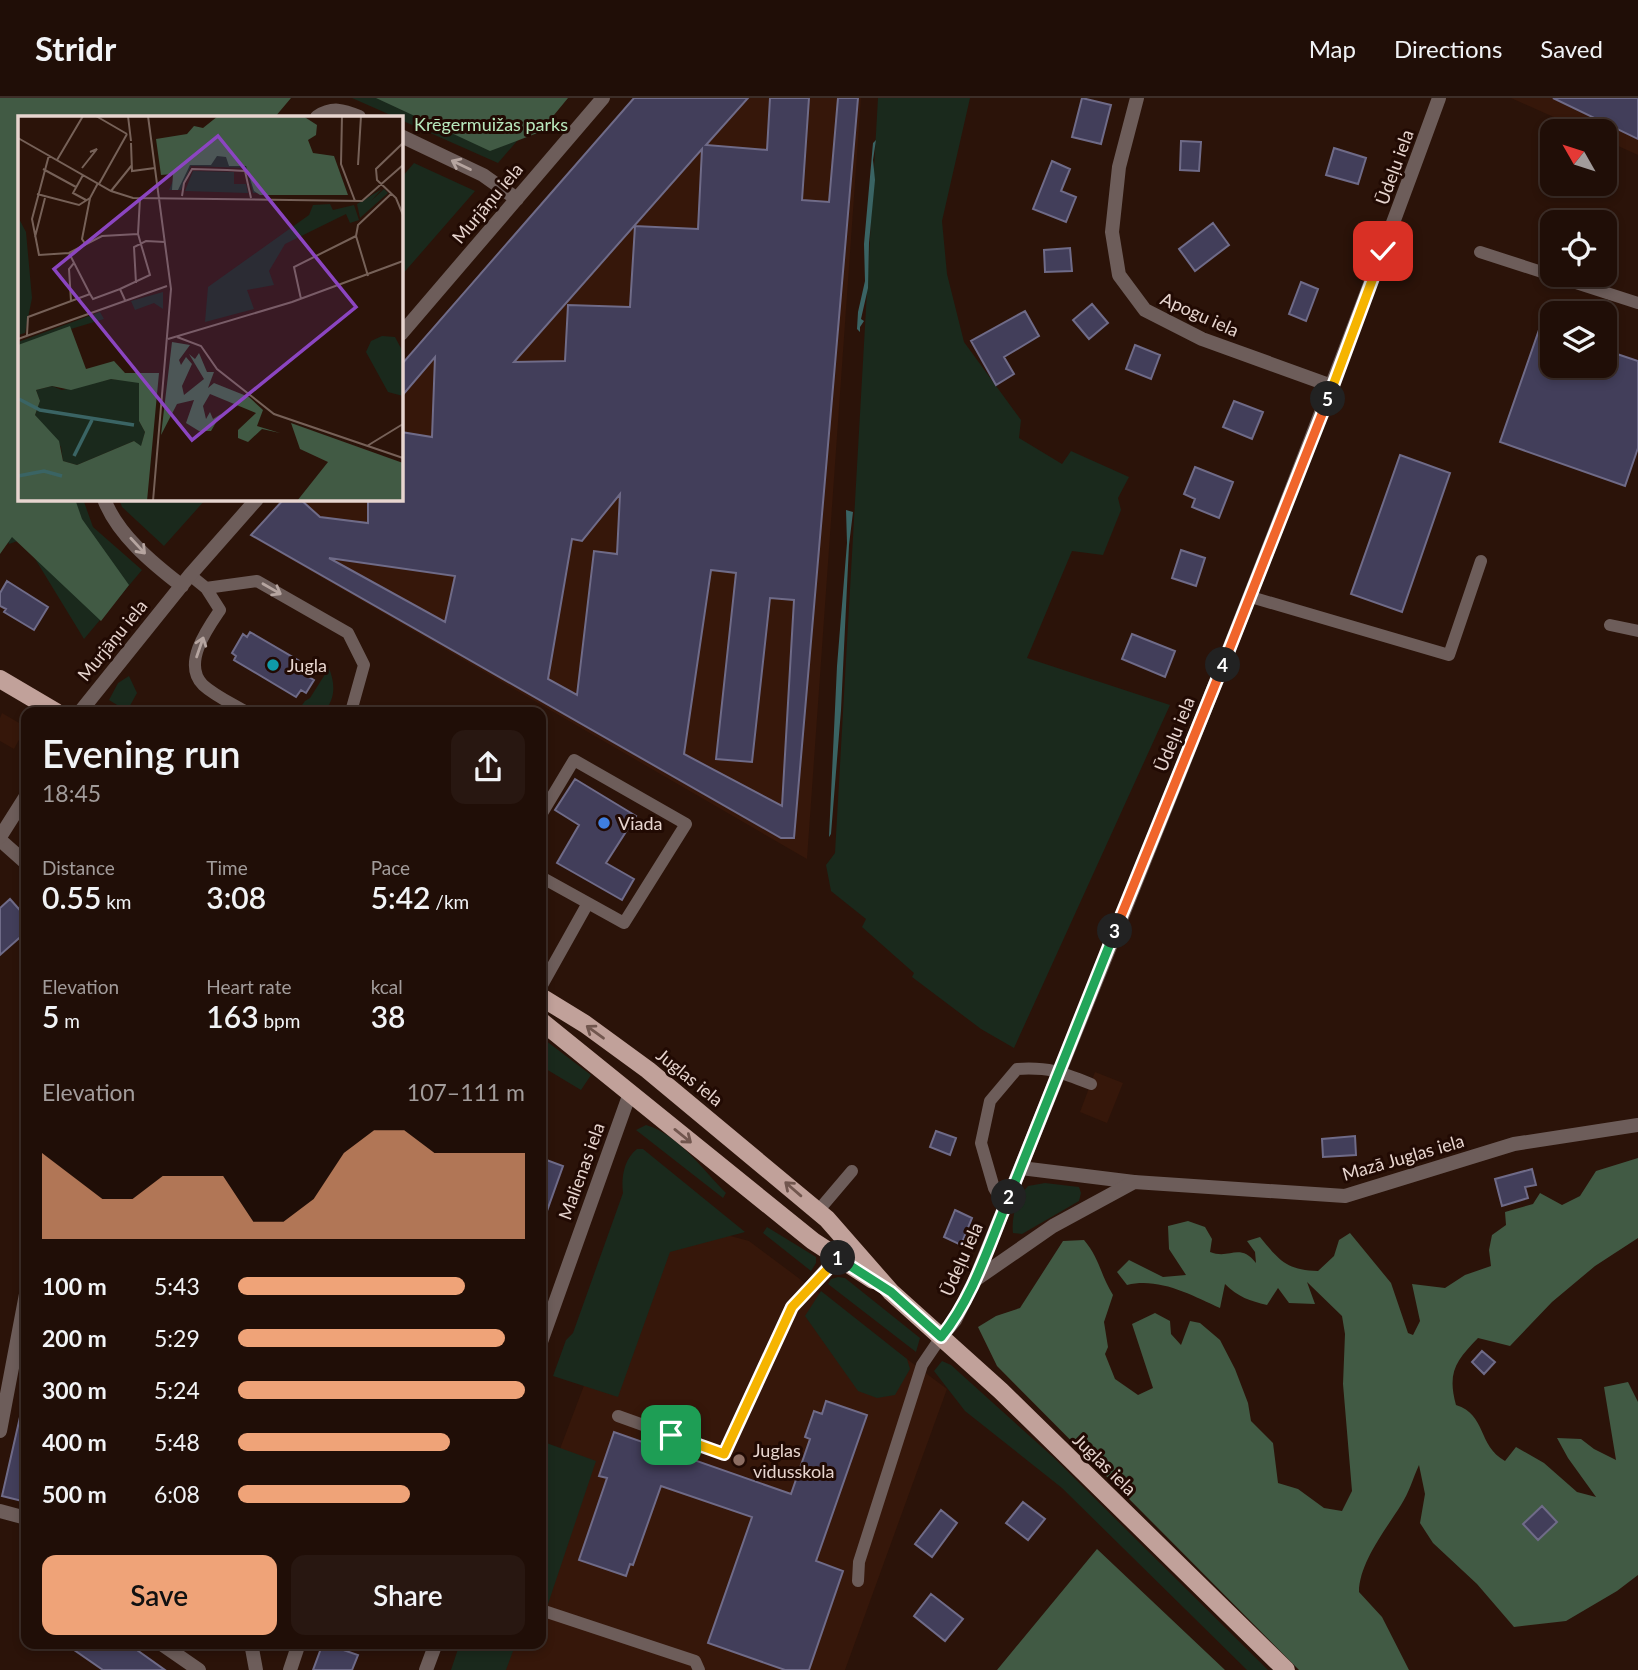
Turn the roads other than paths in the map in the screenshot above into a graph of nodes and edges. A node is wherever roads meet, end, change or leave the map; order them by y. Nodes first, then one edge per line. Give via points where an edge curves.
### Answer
1 (603, 98) edge
2 (1137, 98) edge
3 (1439, 98) edge
4 (319, 116) edge
5 (357, 116) edge
6 (402, 136) edge
7 (517, 199) junction
8 (1480, 252) dead end
9 (1638, 303) edge
10 (402, 333) edge
11 (1332, 386) junction
12 (104, 500) edge
13 (256, 500) edge
14 (1481, 561) dead end
15 (186, 580) junction
16 (206, 588) junction
17 (1251, 597) junction
18 (1609, 625) dead end
19 (1638, 631) edge
20 (0, 678) edge
21 (48, 707) edge
22 (84, 707) edge
23 (238, 707) edge
24 (352, 707) edge
25 (21, 804) edge
26 (546, 808) edge
27 (0, 839) edge
28 (21, 858) edge
29 (546, 880) edge
30 (589, 903) junction
31 (546, 978) edge
32 (546, 1000) edge
33 (546, 1025) edge
34 (648, 1070) junction
35 (1058, 1071) junction
36 (1091, 1084) dead end
37 (630, 1093) junction
38 (1638, 1125) edge
39 (1021, 1168) junction
40 (852, 1171) dead end
41 (1133, 1182) junction
42 (1005, 1206) junction
43 (818, 1211) junction
44 (836, 1257) junction
45 (975, 1280) junction
46 (891, 1292) junction
47 (21, 1314) edge
48 (546, 1328) edge
49 (941, 1337) junction
50 (6, 1374) edge
51 (618, 1416) dead end
52 (0, 1430) edge
53 (0, 1511) edge
54 (21, 1517) edge
55 (858, 1581) dead end
56 (546, 1612) edge
57 (169, 1649) edge
58 (252, 1649) edge
59 (297, 1649) edge
60 (434, 1649) edge
61 (199, 1670) edge
62 (256, 1670) edge
63 (290, 1670) edge
64 (426, 1670) edge
65 (699, 1670) edge
66 (1286, 1670) edge

1 - 7 street, Murjāņu iela
2 - 11 street, Apogu iela via 1119,167 1112,232 1119,275 1144,310 1202,340
3 - 11 street, Ūdeļu iela
4 - 5 street via 343,110
7 -> 6 street via 483,175
7 - 10 street, Murjāņu iela
8 - 9 lane
11 - 17 street, Ūdeļu iela
12 -> 15 street via 111,518 154,563
13 - 15 street, Murjāņu iela
14 - 17 lane via 1449,655
15 - 16 lane
15 - 22 street, Murjāņu iela
23 -> 16 lane via 204,687 197,677 197,649 220,610
16 -> 24 lane via 257,581 348,633 364,665
17 - 35 street, Ūdeļu iela
18 - 19 lane
20 - 21 main road
25 - 27 street
26 - 30 lane via 574,760 686,824 624,923
27 - 28 street
29 - 30 lane
30 - 31 lane
34 -> 32 main road, Juglas iela
33 - 37 main road, Juglas iela
34 - 37 main road
43 -> 34 main road, Juglas iela
35 - 36 lane
35 - 39 street, Ūdeļu iela
35 - 42 lane via 1017,1069 990,1101 981,1143 994,1188
37 -> 44 main road, Juglas iela
37 - 48 street, Malienas iela
38 - 41 street, Mazā Juglas iela via 1514,1143 1346,1196
39 - 41 street, Mazā Juglas iela
39 - 42 street, Ūdeļu iela
40 - 43 lane
41 - 45 street via 1053,1226
42 - 45 street, Ūdeļu iela
43 - 46 main road, Juglas iela
44 - 46 main road, Juglas iela
44 - 51 lane via 792,1307 724,1454
45 - 49 street, Ūdeļu iela
46 - 49 main road, Juglas iela
47 - 50 street
49 - 55 lane via 922,1365 859,1562
49 - 66 main road, Juglas iela
50 - 52 street
53 - 54 street
56 - 65 lane via 695,1661
57 - 61 street
58 - 62 street
59 - 63 street
60 - 64 street

